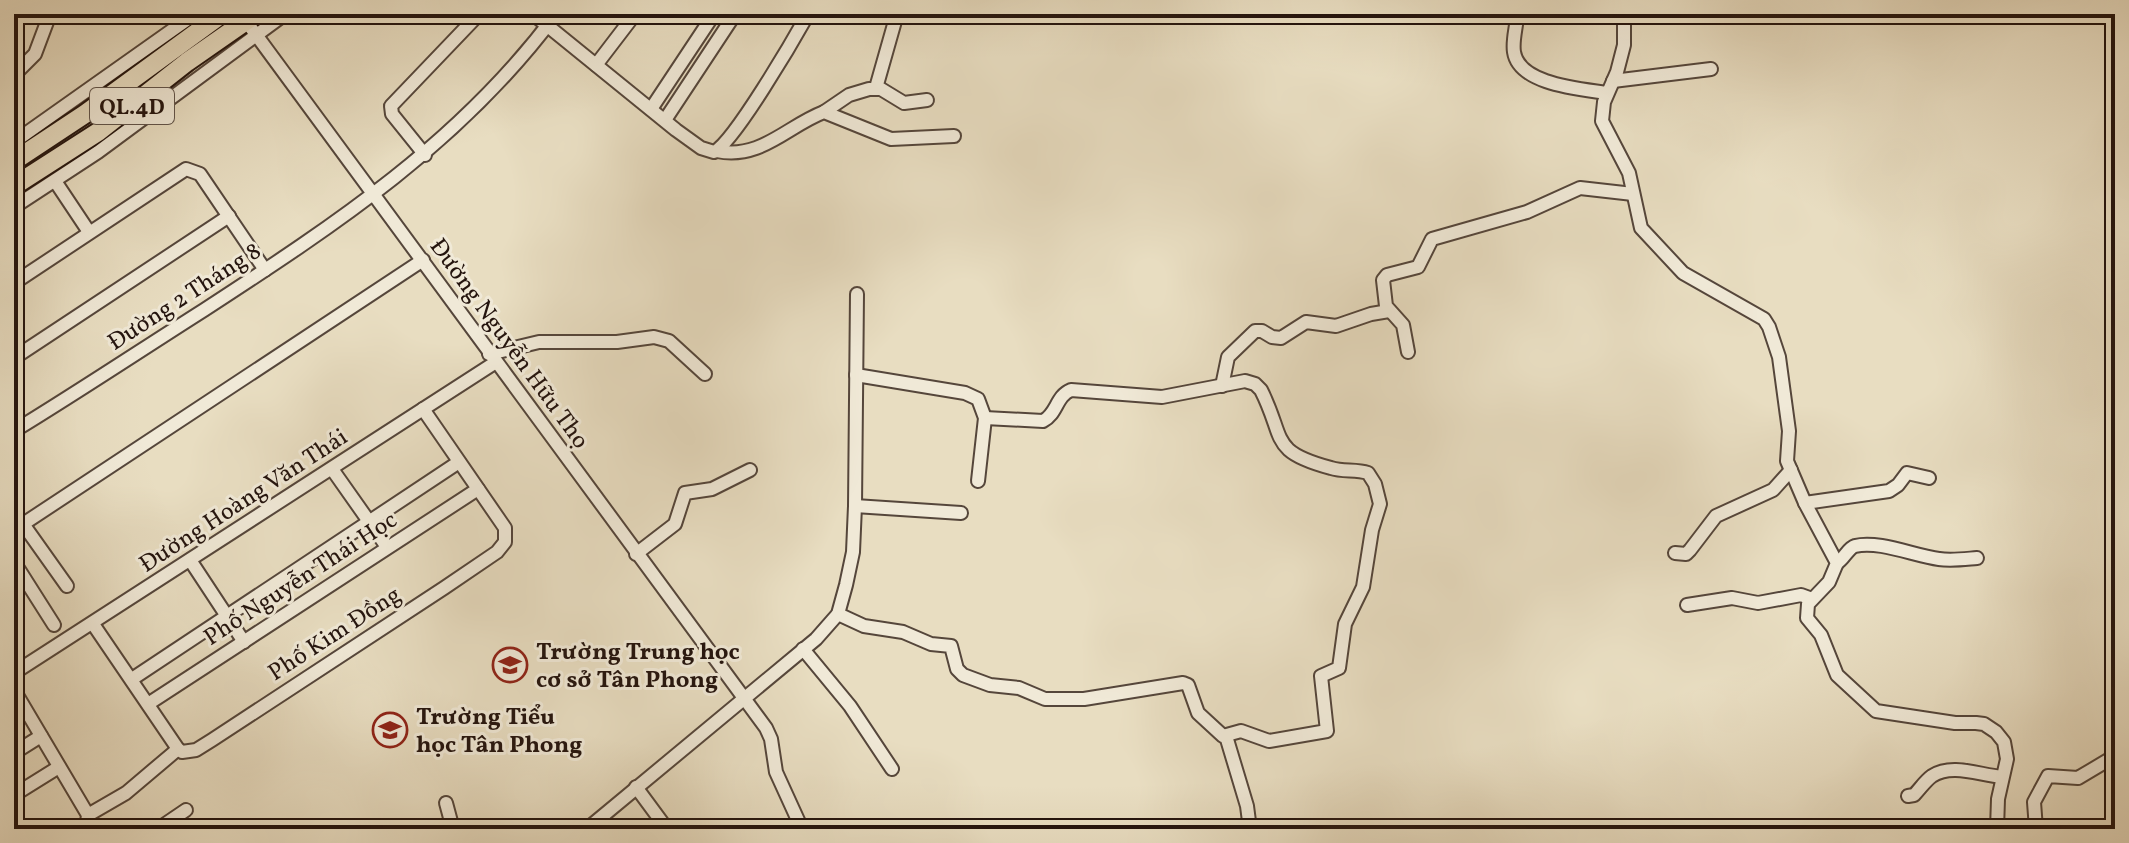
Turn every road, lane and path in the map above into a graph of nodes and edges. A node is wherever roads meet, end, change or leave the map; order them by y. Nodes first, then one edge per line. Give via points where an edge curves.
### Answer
1 (50, 14) edge
2 (195, 14) edge
3 (222, 14) edge
4 (285, 14) edge
5 (479, 14) edge
6 (533, 14) edge
7 (556, 14) edge
8 (635, 14) edge
9 (714, 14) edge
10 (735, 14) edge
11 (808, 14) edge
12 (897, 14) edge
13 (1517, 14) edge
14 (1624, 14) edge
15 (250, 21) edge
16 (547, 26) junction
17 (596, 65) junction
18 (1711, 69) dead end
19 (14, 75) edge
20 (1610, 87) junction
21 (876, 88) junction
22 (927, 100) dead end
23 (651, 109) junction
24 (824, 112) junction
25 (665, 120) junction
26 (954, 136) dead end
27 (14, 142) edge
28 (712, 151) junction
29 (425, 155) junction
30 (14, 161) edge
31 (55, 181) junction
32 (14, 186) edge
33 (374, 194) junction
34 (1633, 194) junction
35 (14, 207) edge
36 (229, 216) junction
37 (89, 232) junction
38 (423, 260) junction
39 (265, 270) junction
40 (14, 283) edge
41 (857, 294) dead end
42 (1389, 311) junction
43 (1408, 352) dead end
44 (14, 358) edge
45 (492, 358) junction
46 (705, 374) dead end
47 (856, 375) junction
48 (1222, 386) junction
49 (423, 409) junction
50 (985, 418) junction
51 (14, 431) edge
52 (459, 462) junction
53 (332, 469) junction
54 (750, 470) dead end
55 (1791, 470) junction
56 (1929, 478) dead end
57 (978, 481) dead end
58 (478, 489) junction
59 (1805, 503) junction
60 (855, 506) junction
61 (961, 513) dead end
62 (368, 521) junction
63 (19, 527) edge
64 (387, 547) junction
65 (1675, 553) dead end
66 (636, 554) junction
67 (1977, 558) dead end
68 (190, 560) junction
69 (14, 562) edge
70 (1837, 563) junction
71 (67, 586) dead end
72 (1812, 599) junction
73 (1687, 605) dead end
74 (838, 614) junction
75 (227, 615) junction
76 (93, 624) junction
77 (54, 625) dead end
78 (244, 642) junction
79 (803, 649) junction
80 (14, 673) edge
81 (132, 679) junction
82 (14, 690) edge
83 (743, 697) junction
84 (148, 704) junction
85 (41, 736) junction
86 (1226, 736) junction
87 (180, 751) junction
88 (14, 753) edge
89 (2115, 756) edge
90 (59, 767) junction
91 (892, 769) dead end
92 (2002, 777) junction
93 (636, 787) junction
94 (14, 795) edge
95 (1908, 796) dead end
96 (446, 803) dead end
97 (186, 810) dead end
98 (87, 823) edge
99 (158, 829) edge
100 (453, 829) edge
101 (587, 829) edge
102 (667, 829) edge
103 (802, 829) edge
104 (1250, 829) edge
105 (1997, 829) edge
106 (2036, 829) edge

1 - 19 street via 35,54
2 - 27 street, QL.4D
3 - 30 highway, QL.4D
4 - 15 street, QL.4D
5 - 29 street via 391,106
6 - 16 street
7 - 16 street, Đường 2 Tháng 8
8 - 17 street
9 - 23 street
10 - 25 street
11 - 28 street via 737,126
12 - 21 street
13 - 20 street via 1513,50 1522,65 1553,84
14 - 20 street via 1624,45
15 - 31 street, QL.4D
15 - 32 highway, QL.4D
15 - 33 street, Đường Nguyễn Hữu Thọ
16 - 17 street
16 - 29 street, Đường 2 Tháng 8 via 500,83
17 - 23 street
18 - 20 street
20 - 34 street via 1602,121 1629,173
21 - 22 street via 904,103
21 - 24 street via 849,95
23 - 25 street
24 - 26 street via 891,139
24 - 28 street via 765,147
25 - 28 street
29 - 33 street, Đường 2 Tháng 8
31 - 35 street, QL.4D
31 - 37 street
33 - 38 street, Đường Nguyễn Hữu Thọ
33 - 39 street, Đường 2 Tháng 8
34 - 42 street via 1580,188 1506,219 1436,237 1418,267 1384,277
34 - 55 street via 1643,232 1677,269 1764,319 1769,327 1779,357
36 - 37 street via 200,174 186,169
36 - 39 street
36 - 44 street
37 - 40 street
38 - 45 street, Đường Nguyễn Hữu Thọ
38 - 63 street
39 - 51 street, Đường 2 Tháng 8
41 - 47 street
42 - 43 street via 1403,325
42 - 48 street via 1336,326 1306,322 1281,338 1255,331 1228,357
45 - 46 street, Đường Hoàng Văn Thái via 539,342 654,337 669,341
45 - 49 street, Đường Hoàng Văn Thái
45 - 66 street, Đường Nguyễn Hữu Thọ
47 - 50 street via 965,393 982,403
47 - 60 street
48 - 50 street via 1162,397 1071,390 1043,421
48 - 86 street via 1255,384 1287,450 1327,467 1368,473 1380,504 1363,587 1345,624 1339,668 1321,676 1327,731 1269,741 1241,731
49 - 52 street
49 - 53 street, Đường Hoàng Văn Thái
50 - 57 street
52 - 58 street
52 - 62 street, Phố Nguyễn Thái Học
53 - 62 street
53 - 68 street, Đường Hoàng Văn Thái
54 - 66 street via 712,489 685,493 675,524
55 - 59 street
55 - 65 street via 1773,490 1716,516 1686,554
56 - 59 street via 1907,473 1889,491
58 - 64 street, Phố Nguyễn Thái Học
58 - 87 street, Phố Kim Đồng via 505,528 505,542 497,552 212,740 196,750
59 - 70 street
60 - 61 street
60 - 74 street via 849,573
62 - 64 street
62 - 75 street, Phố Nguyễn Thái Học
63 - 71 street
64 - 78 street, Phố Nguyễn Thái Học
66 - 83 street, Đường Nguyễn Hữu Thọ
67 - 70 street via 1942,560 1895,548 1858,546
68 - 75 street
68 - 76 street, Đường Hoàng Văn Thái
69 - 77 street
70 - 72 street via 1829,582
72 - 73 street via 1801,595 1758,603 1732,598
72 - 92 street via 1807,618 1821,635 1841,680 1884,714 1984,724 2006,749
74 - 79 street
74 - 86 street via 864,626 951,646 963,675 1045,699 1084,699 1186,683 1198,713
75 - 78 street
75 - 81 street, Phố Nguyễn Thái Học
76 - 80 street, Đường Hoàng Văn Thái
76 - 81 street
78 - 84 street, Phố Nguyễn Thái Học
79 - 83 street
79 - 91 street
81 - 84 street
82 - 85 street
83 - 93 street
83 - 103 street, Đường Nguyễn Hữu Thọ via 770,735 776,772
84 - 87 street
85 - 88 street
85 - 90 street
86 - 104 street
87 - 98 street, Phố Kim Đồng
89 - 106 street via 2078,778 2048,776 2034,802
90 - 94 street
90 - 98 street
92 - 95 street via 1951,768
92 - 105 street
93 - 101 street
93 - 102 street
96 - 100 street
97 - 99 street

